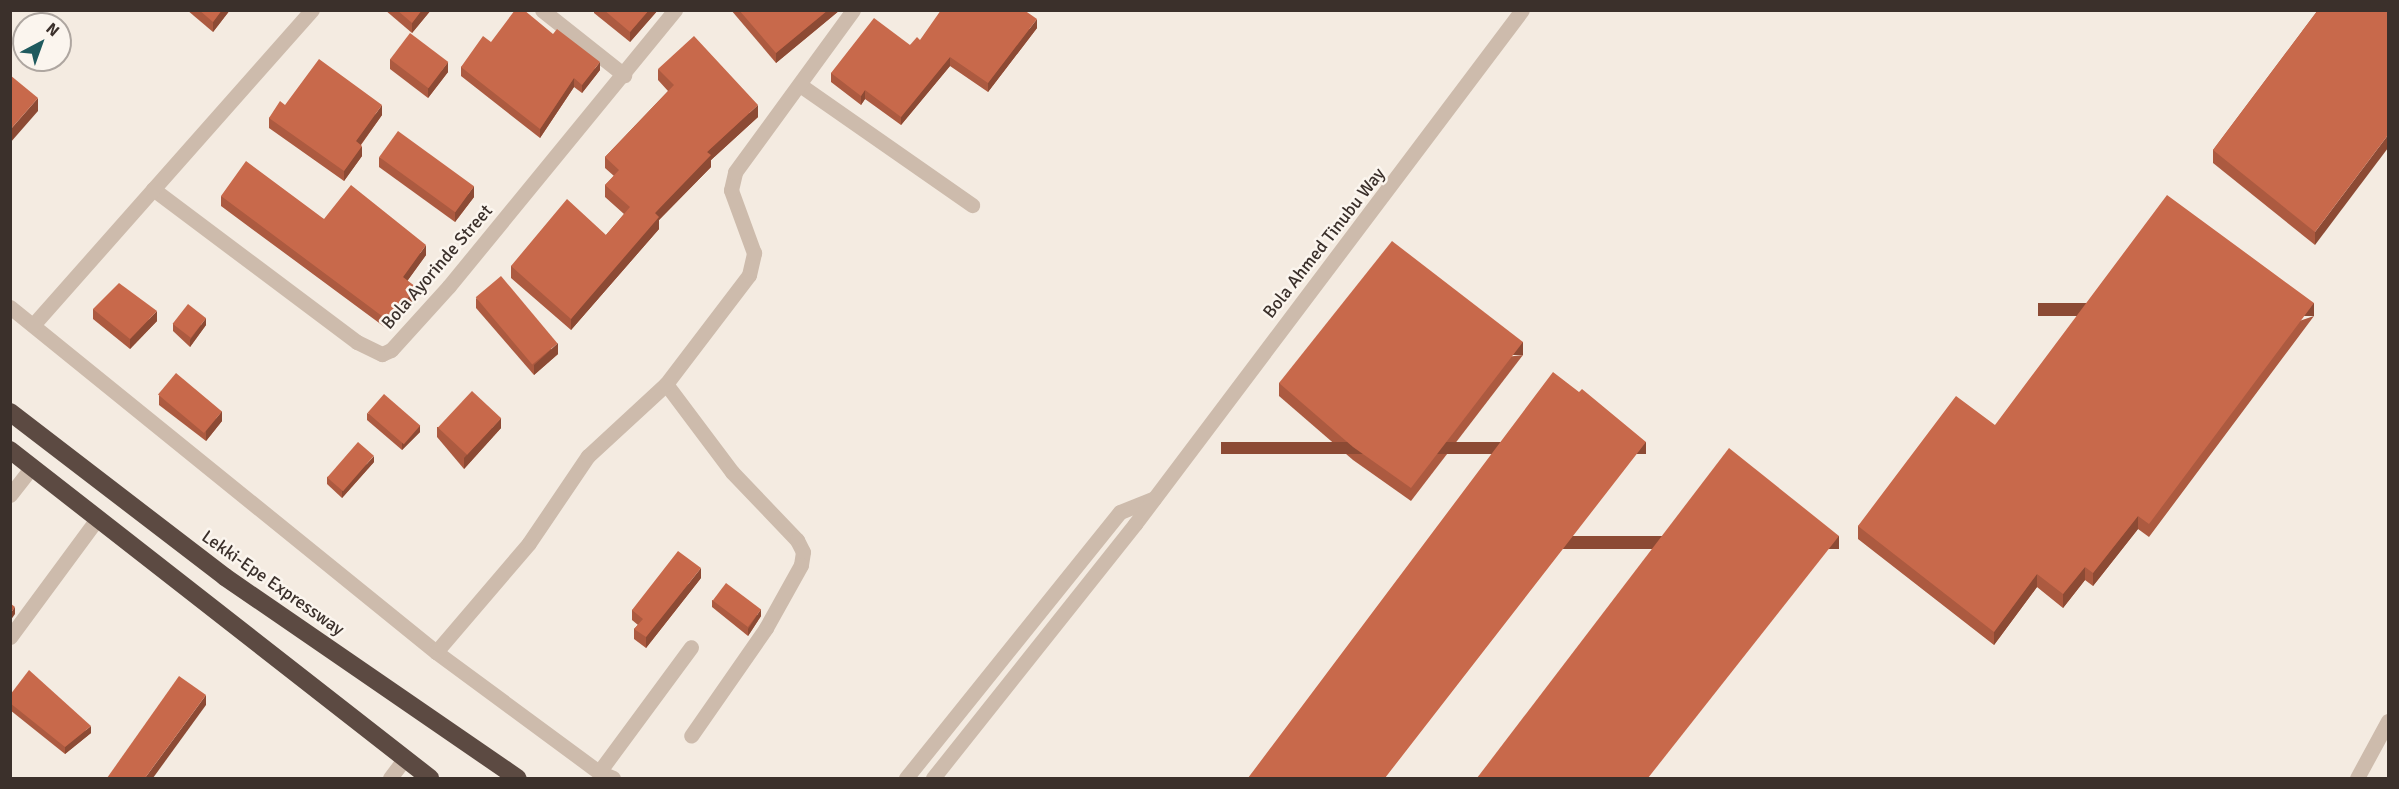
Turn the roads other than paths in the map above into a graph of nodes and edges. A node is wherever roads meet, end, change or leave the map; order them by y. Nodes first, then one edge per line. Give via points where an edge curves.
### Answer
1 (312, 10) edge
2 (542, 10) edge
3 (675, 10) edge
4 (853, 10) edge
5 (1522, 10) edge
6 (624, 75) junction
7 (800, 86) junction
8 (153, 189) junction
9 (972, 205) dead end
10 (10, 307) edge
11 (33, 325) junction
12 (666, 384) junction
13 (10, 412) edge
14 (10, 450) edge
15 (32, 467) junction
16 (10, 495) edge
17 (1154, 498) junction
18 (97, 519) junction
19 (10, 637) edge
20 (691, 647) dead end
21 (436, 652) junction
22 (2388, 721) edge
23 (692, 736) dead end
24 (405, 758) junction
25 (606, 775) edge
26 (390, 778) edge
27 (430, 778) edge
28 (518, 778) edge
29 (906, 778) edge
30 (933, 778) edge
31 (2357, 778) edge

1 - 8 street
2 - 6 street
3 - 6 street, Bola Ayorinde Street
4 - 7 street
5 - 17 street, Bola Ahmed Tinubu Way
6 - 8 street, Bola Ayorinde Street via 409,332 392,350 382,354 357,342
7 - 9 street
7 - 12 street via 735,172 731,190 754,253 748,275
8 - 11 street
10 - 11 street
11 - 21 street
12 - 21 street via 588,456 528,543
12 - 23 street via 732,472 797,540 802,552 801,565 766,628
13 - 28 highway, Lekki-Epe Expressway via 225,577
14 - 15 highway
15 - 16 street
15 - 18 highway
17 - 29 street via 1120,512
17 - 30 street, Bola Ahmed Tinubu Way
18 - 19 street
18 - 24 highway
20 - 25 street
21 - 25 street
22 - 31 street
24 - 26 street
24 - 27 highway

